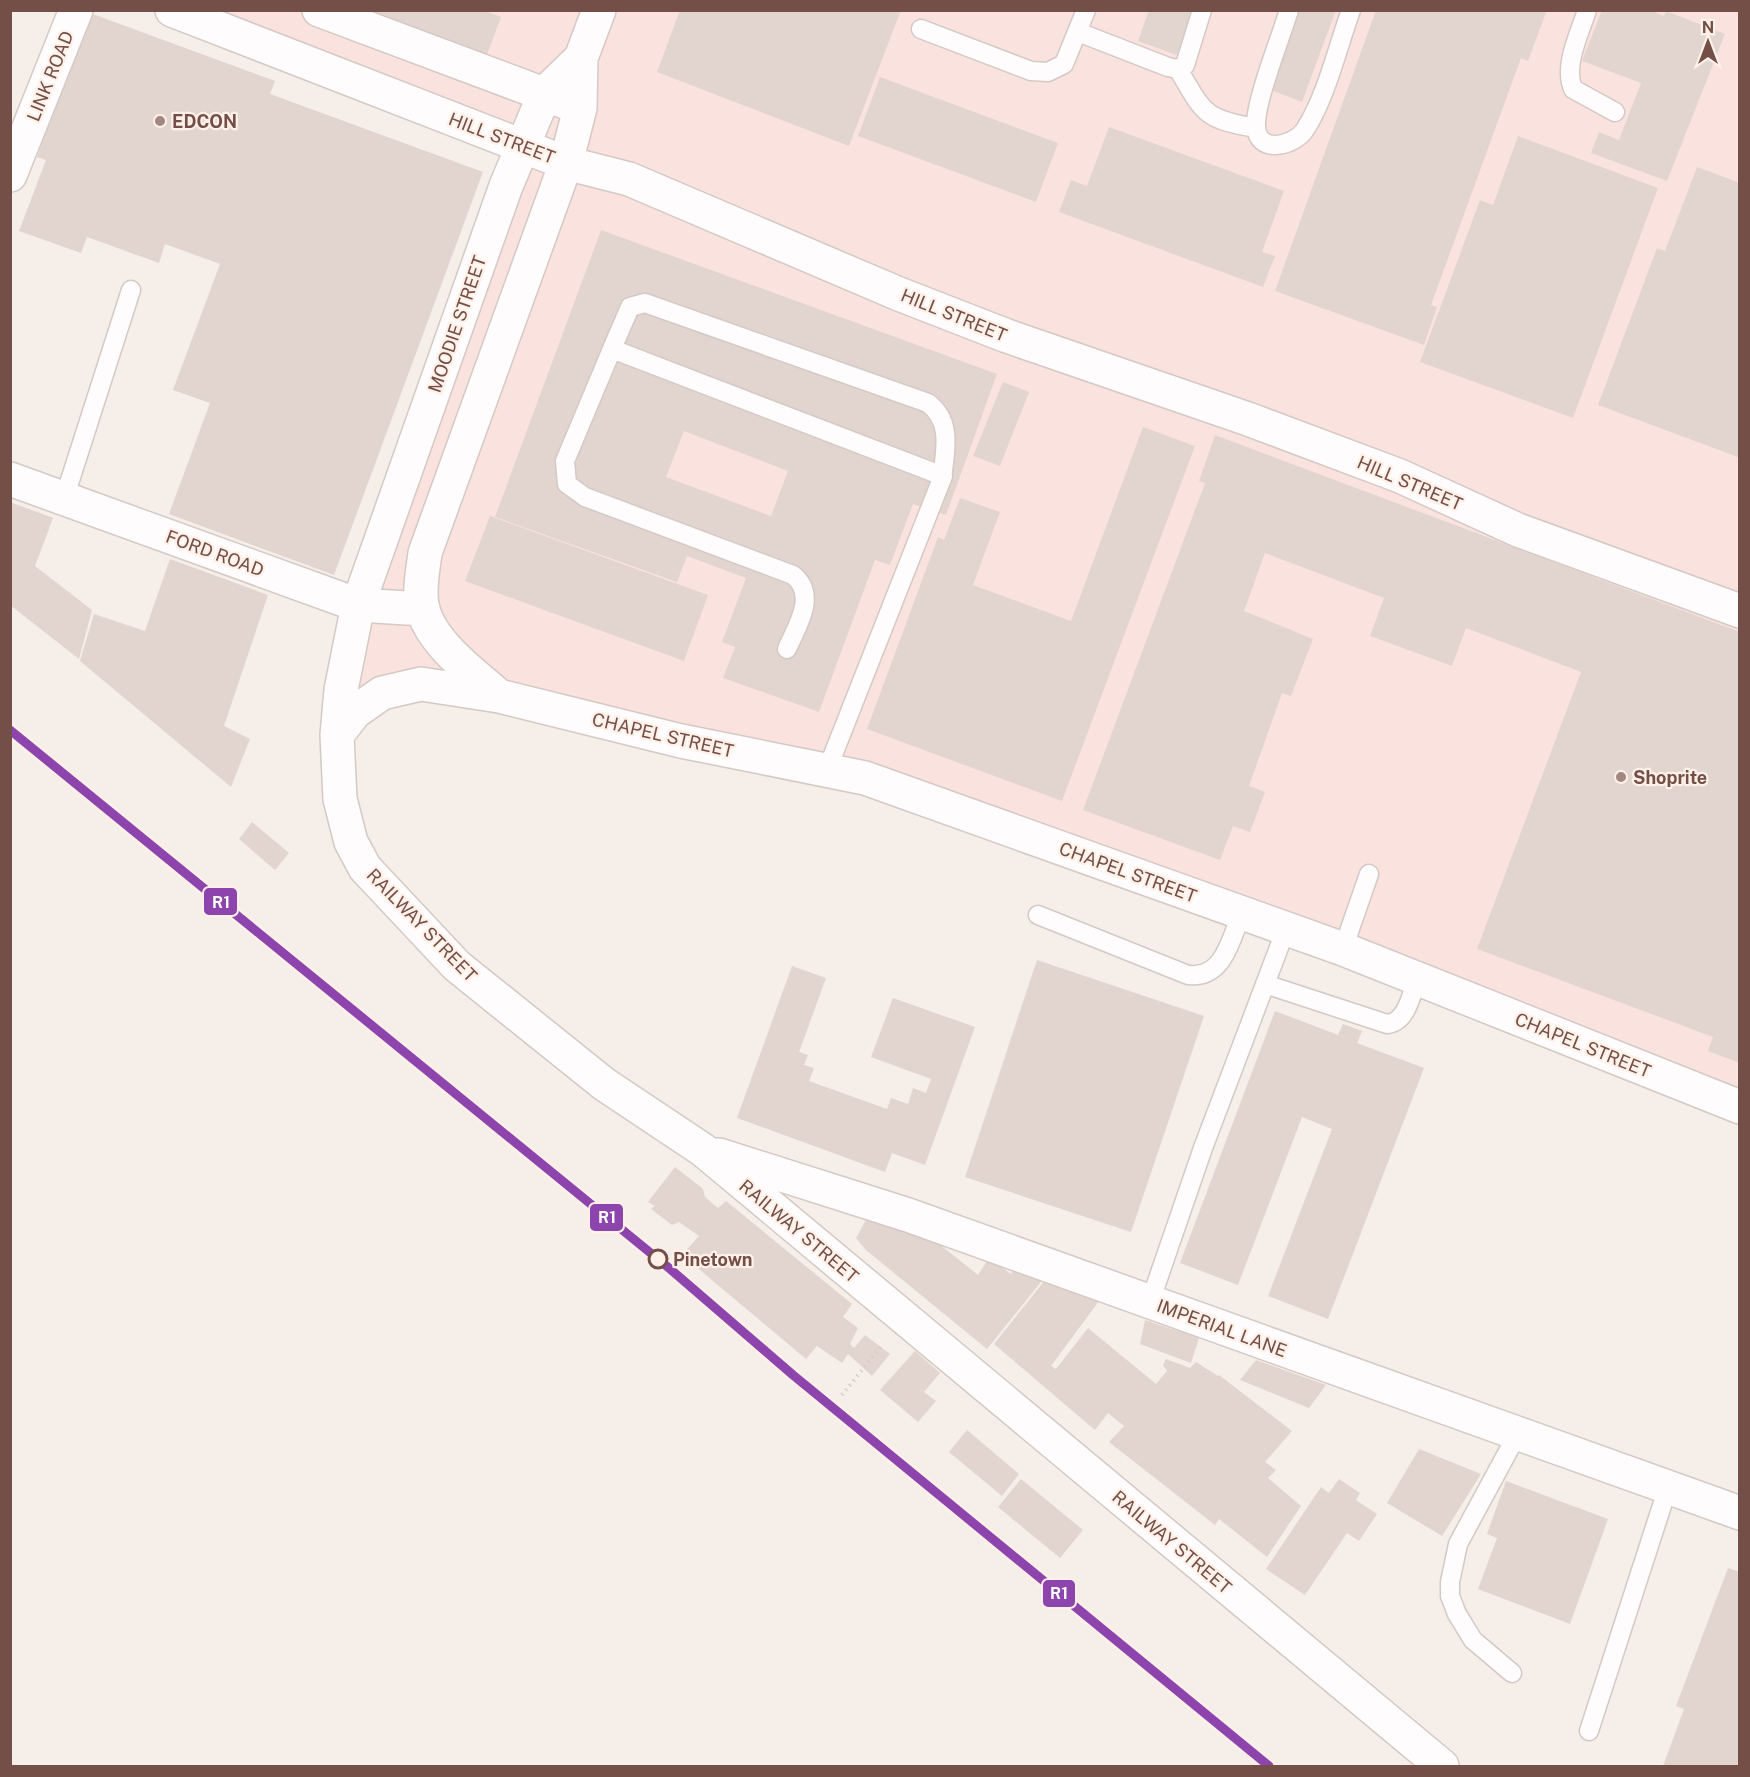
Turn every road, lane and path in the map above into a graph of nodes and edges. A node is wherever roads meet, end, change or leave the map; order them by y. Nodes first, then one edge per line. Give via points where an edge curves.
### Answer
1 (76, 10) edge
2 (172, 10) edge
3 (319, 10) edge
4 (599, 10) edge
5 (1086, 10) edge
6 (1202, 10) edge
7 (1289, 10) edge
8 (1351, 10) edge
9 (1587, 10) edge
10 (921, 29) dead end
11 (1078, 32) junction
12 (581, 58) junction
13 (1178, 69) junction
14 (545, 93) junction
15 (580, 108) junction
16 (1615, 112) dead end
17 (1256, 128) junction
18 (524, 146) junction
19 (566, 163) junction
20 (10, 175) edge
21 (131, 290) dead end
22 (611, 351) junction
23 (10, 479) edge
24 (942, 479) junction
25 (64, 499) junction
26 (358, 605) junction
27 (423, 609) junction
28 (1740, 611) edge
29 (787, 649) dead end
30 (499, 696) junction
31 (337, 735) junction
32 (827, 770) junction
33 (1369, 874) dead end
34 (1242, 913) junction
35 (1038, 915) dead end
36 (1286, 929) junction
37 (1343, 949) junction
38 (1417, 979) junction
39 (1265, 984) junction
40 (1740, 1107) edge
41 (703, 1150) junction
42 (1150, 1302) junction
43 (904, 1318) junction
44 (842, 1395) dead end
45 (1518, 1433) junction
46 (1668, 1487) junction
47 (1740, 1513) edge
48 (1512, 1673) dead end
49 (1589, 1731) dead end
50 (1442, 1767) edge

1 - 20 street, LINK ROAD
2 - 18 street, HILL STREET
3 - 14 street
4 - 12 street, MOODIE STREET
5 - 11 lane
6 - 13 lane via 1185,65
7 - 17 lane
8 - 17 lane via 1314,114 1303,133 1285,146 1277,146 1265,142
9 - 16 lane via 1569,71 1570,82 1573,89
10 - 11 lane via 1040,72 1056,70 1064,64
11 - 13 lane
12 - 14 street, MOODIE STREET
12 - 15 street, MOODIE STREET
13 - 17 lane via 1213,117
14 - 15 street
14 - 18 street, MOODIE STREET
15 - 19 street, MOODIE STREET
18 - 19 street, HILL STREET
18 - 26 street, MOODIE STREET via 506,186
19 - 27 street, MOODIE STREET via 431,533 424,562
19 - 28 street, HILL STREET via 629,179 1007,336 1400,476 1518,530
21 - 25 lane
22 - 24 lane via 944,476
22 - 24 lane via 630,307 645,303 928,403 942,416 945,428
22 - 29 lane via 565,461 567,484 585,497 793,575 804,587 806,605
23 - 25 street, FORD ROAD
24 - 32 lane
25 - 26 street, FORD ROAD
26 - 27 street, FORD ROAD
26 - 31 street, RAILWAY STREET via 341,690
27 - 30 street, CHAPEL STREET via 437,636
30 - 31 street, CHAPEL STREET via 421,684 400,688 365,703
30 - 32 street, CHAPEL STREET via 681,741
31 - 41 street, RAILWAY STREET via 340,799 351,843 365,868 457,966 604,1084
32 - 34 street, CHAPEL STREET via 865,778
33 - 37 lane
34 - 35 lane via 1218,966 1211,973 1198,976
34 - 36 street, CHAPEL STREET
36 - 37 street, CHAPEL STREET
36 - 39 lane
37 - 38 street, CHAPEL STREET
38 - 39 lane via 1400,1020 1387,1024
38 - 40 street, CHAPEL STREET
39 - 42 lane
41 - 42 street, IMPERIAL LANE via 908,1215
41 - 43 street, RAILWAY STREET
42 - 45 street, IMPERIAL LANE
43 - 44 path
43 - 50 street, RAILWAY STREET
45 - 46 street, IMPERIAL LANE
45 - 48 lane via 1458,1544 1450,1582 1456,1614 1473,1640
46 - 47 street, IMPERIAL LANE
46 - 49 lane

